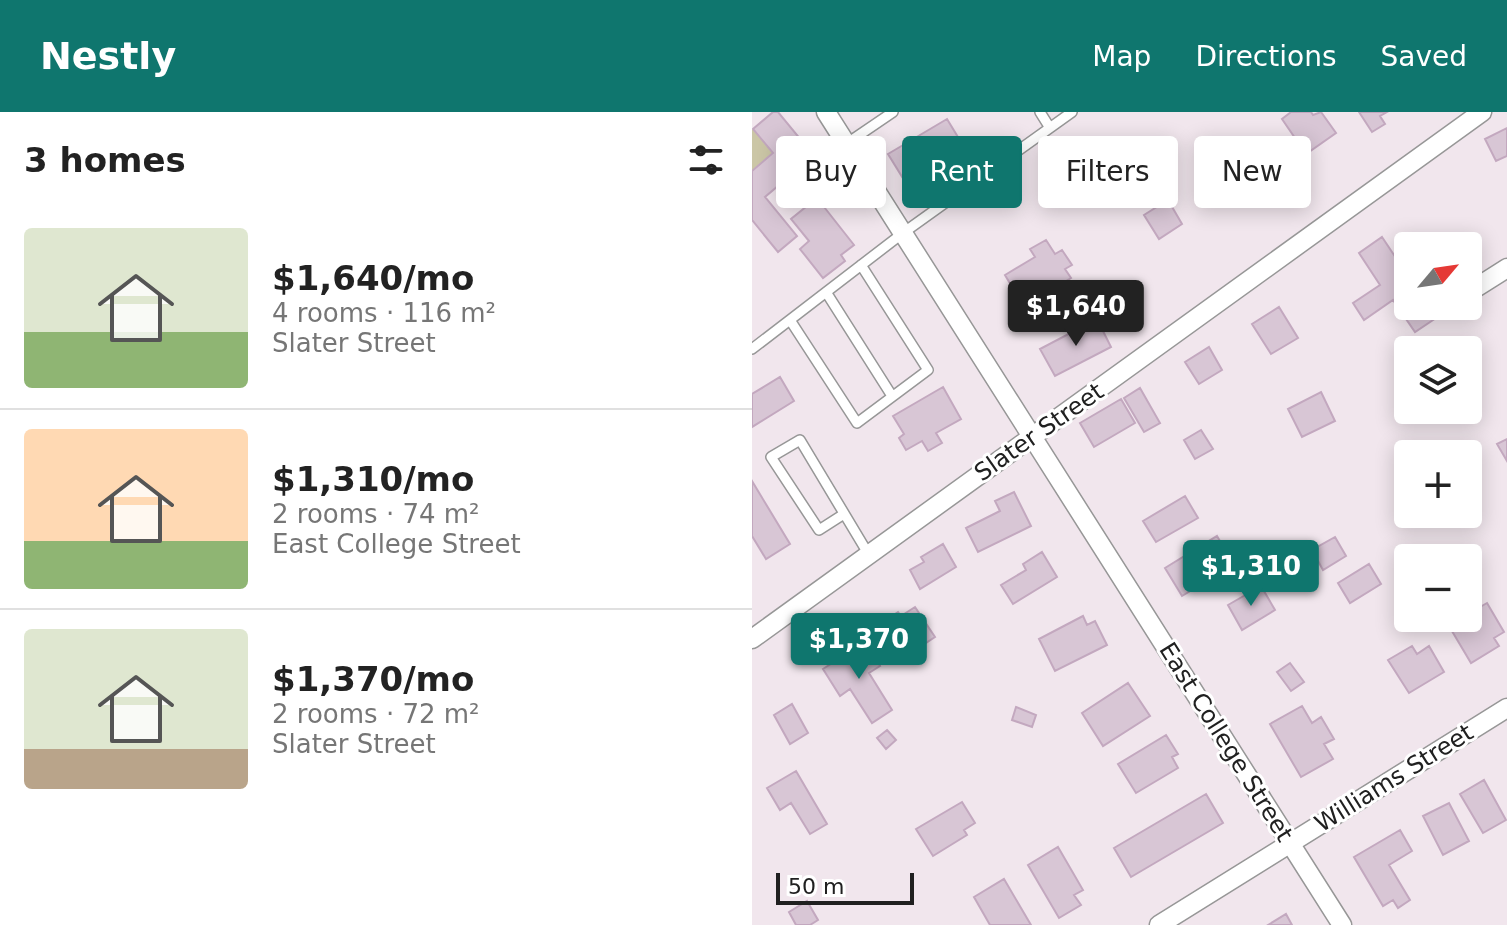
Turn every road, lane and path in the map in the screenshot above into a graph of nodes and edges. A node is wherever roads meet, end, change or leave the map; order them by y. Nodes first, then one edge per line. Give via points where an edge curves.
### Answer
1 (826, 112) edge
2 (893, 112) edge
3 (1040, 112) edge
4 (1072, 112) edge
5 (1482, 112) edge
6 (1050, 128) junction
7 (841, 136) edge
8 (858, 136) edge
9 (886, 206) edge
10 (903, 233) junction
11 (861, 265) junction
12 (1507, 268) edge
13 (1482, 284) edge
14 (826, 292) junction
15 (790, 320) junction
16 (752, 349) edge
17 (892, 396) junction
18 (1032, 439) junction
19 (844, 514) junction
20 (869, 555) junction
21 (752, 639) edge
22 (1507, 708) edge
23 (1290, 844) junction
24 (1159, 925) edge
25 (1342, 925) edge

1 - 7 street, East College Street
2 - 8 lane
3 - 6 lane
4 - 6 lane
5 - 18 street, Slater Street
6 - 10 lane
9 - 10 street, East College Street
10 - 11 lane
10 - 18 street, East College Street
11 - 14 lane
11 - 17 lane via 928,370
12 - 13 street
14 - 15 lane
14 - 17 lane
15 - 16 lane
15 - 17 lane via 857,423
18 - 20 street, Slater Street
18 - 23 street, East College Street
19 - 19 lane via 800,440 771,457 819,530
19 - 20 lane
20 - 21 street, Slater Street
22 - 23 street, Williams Street
23 - 24 street, Williams Street
23 - 25 street, East College Street

